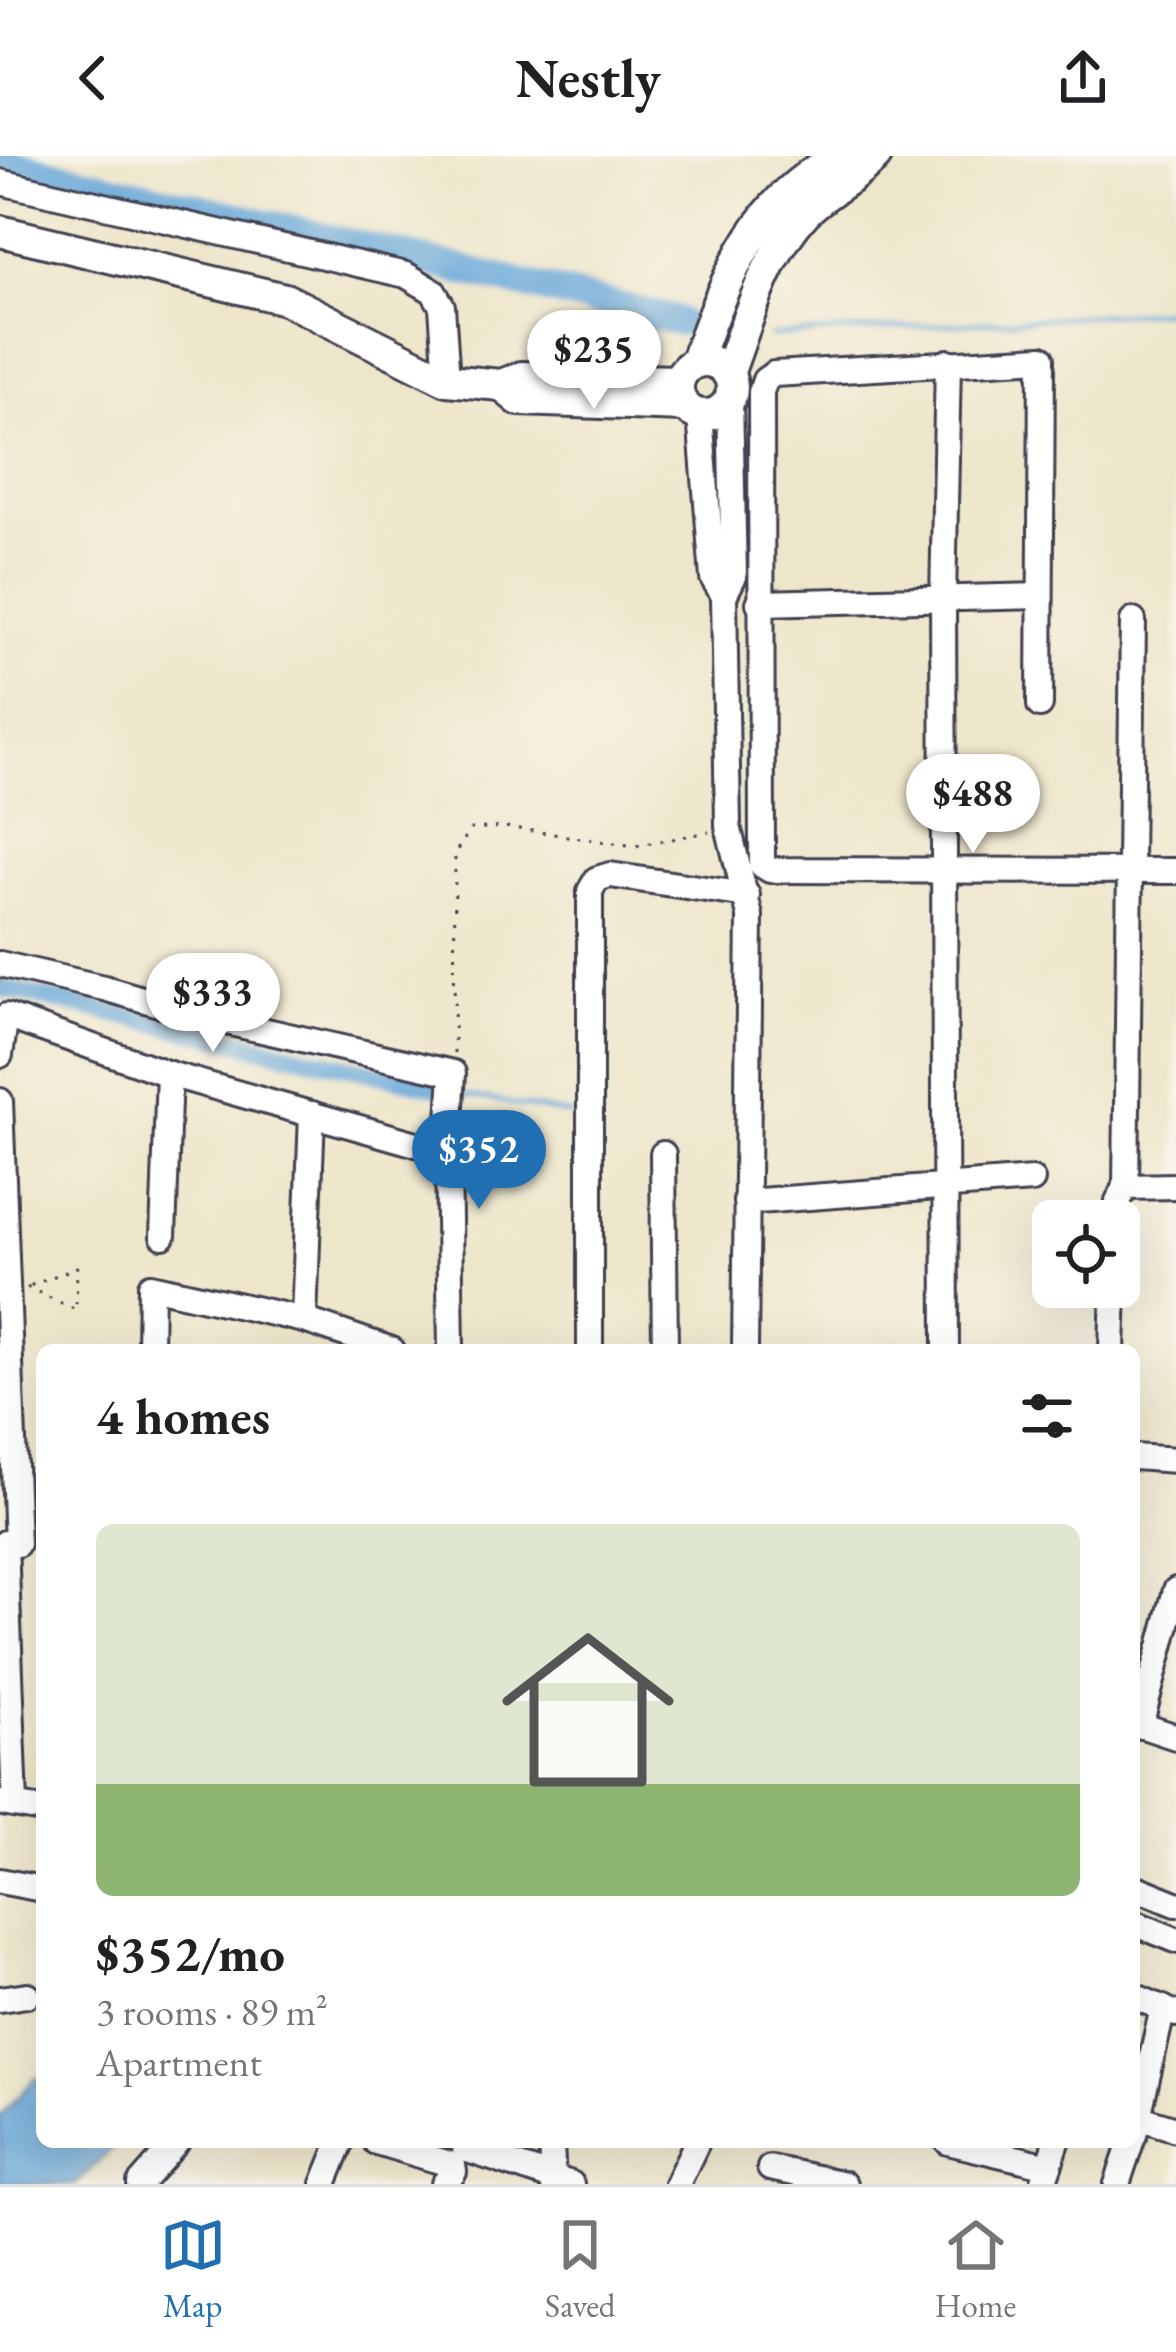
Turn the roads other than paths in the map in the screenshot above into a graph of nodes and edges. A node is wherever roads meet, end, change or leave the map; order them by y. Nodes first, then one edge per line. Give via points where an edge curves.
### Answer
1 (844, 156) edge
2 (876, 156) edge
3 (0, 182) edge
4 (0, 232) edge
5 (948, 362) junction
6 (447, 380) junction
7 (729, 387) junction
8 (690, 391) junction
9 (724, 596) junction
10 (1040, 596) junction
11 (943, 600) junction
12 (759, 603) junction
13 (1133, 621) dead end
14 (1040, 705) dead end
15 (1129, 871) junction
16 (1176, 871) edge
17 (943, 873) junction
18 (747, 895) junction
19 (0, 964) edge
20 (3, 1016) edge
21 (0, 1055) edge
22 (169, 1074) junction
23 (0, 1101) edge
24 (312, 1114) junction
25 (448, 1153) junction
26 (663, 1154) dead end
27 (1032, 1180) dead end
28 (948, 1186) junction
29 (1126, 1186) junction
30 (1176, 1186) edge
31 (1119, 1200) edge
32 (746, 1202) junction
33 (163, 1236) dead end
34 (1113, 1308) edge
35 (304, 1320) junction
36 (150, 1344) edge
37 (374, 1344) edge
38 (451, 1344) edge
39 (590, 1344) edge
40 (665, 1344) edge
41 (745, 1344) edge
42 (946, 1344) edge
43 (1112, 1344) edge
44 (1140, 1457) edge
45 (1176, 1460) edge
46 (16, 1544) edge
47 (1176, 1590) edge
48 (1140, 1714) edge
49 (1140, 1725) edge
50 (1176, 1737) edge
51 (8, 1804) edge
52 (0, 1881) edge
53 (36, 1888) edge
54 (1140, 1889) edge
55 (1176, 1904) edge
56 (1140, 1925) edge
57 (1176, 1940) edge
58 (27, 1995) dead end
59 (0, 1999) edge
60 (1140, 1999) edge
61 (1169, 2011) edge
62 (1140, 2111) edge
63 (1140, 2128) edge
64 (1176, 2129) edge
65 (172, 2148) edge
66 (339, 2148) edge
67 (396, 2148) edge
68 (465, 2148) edge
69 (552, 2148) edge
70 (695, 2148) edge
71 (976, 2148) edge
72 (1129, 2148) edge
73 (1049, 2164) edge
74 (769, 2176) edge
75 (560, 2183) edge
76 (140, 2184) edge
77 (324, 2184) edge
78 (444, 2184) edge
79 (677, 2184) edge
80 (844, 2184) edge
81 (1117, 2184) edge

1 - 8 main road via 821,165 755,230 718,297
2 - 7 main road via 803,215 780,248
3 - 6 street via 406,275 434,291 442,306
4 - 6 main road via 285,299
5 - 10 street via 1035,356 1045,364
5 - 11 street
5 - 12 street via 765,380
6 - 8 main road via 500,385 519,400
7 - 8 main road via 717,412
7 - 8 main road via 714,362
7 - 9 street via 734,576
8 - 9 street via 713,578
9 - 18 street via 728,826
10 - 11 street
10 - 14 street
11 - 12 street
11 - 17 street
12 - 17 street via 762,865
13 - 15 street
15 - 16 street
15 - 17 street
15 - 29 street
17 - 28 street
18 - 32 street
18 - 39 street via 610,874 590,891
19 - 25 street via 453,1073
20 - 21 street
20 - 22 street
22 - 24 street
22 - 33 street
23 - 46 street
24 - 25 street
24 - 35 street
25 - 38 street
26 - 40 street
27 - 28 street
28 - 32 street
28 - 42 street
29 - 30 street
29 - 31 street
32 - 41 street
34 - 43 street
35 - 36 street via 151,1286
35 - 37 street
44 - 45 street
46 - 51 street
47 - 48 street
49 - 50 street
52 - 53 street
54 - 55 street
56 - 57 street
58 - 59 street
60 - 61 street
61 - 62 street
63 - 64 street
65 - 76 street
66 - 77 street
67 - 78 street via 453,2165
68 - 75 street
69 - 75 street
70 - 79 street
71 - 73 street
72 - 81 street
74 - 80 street

